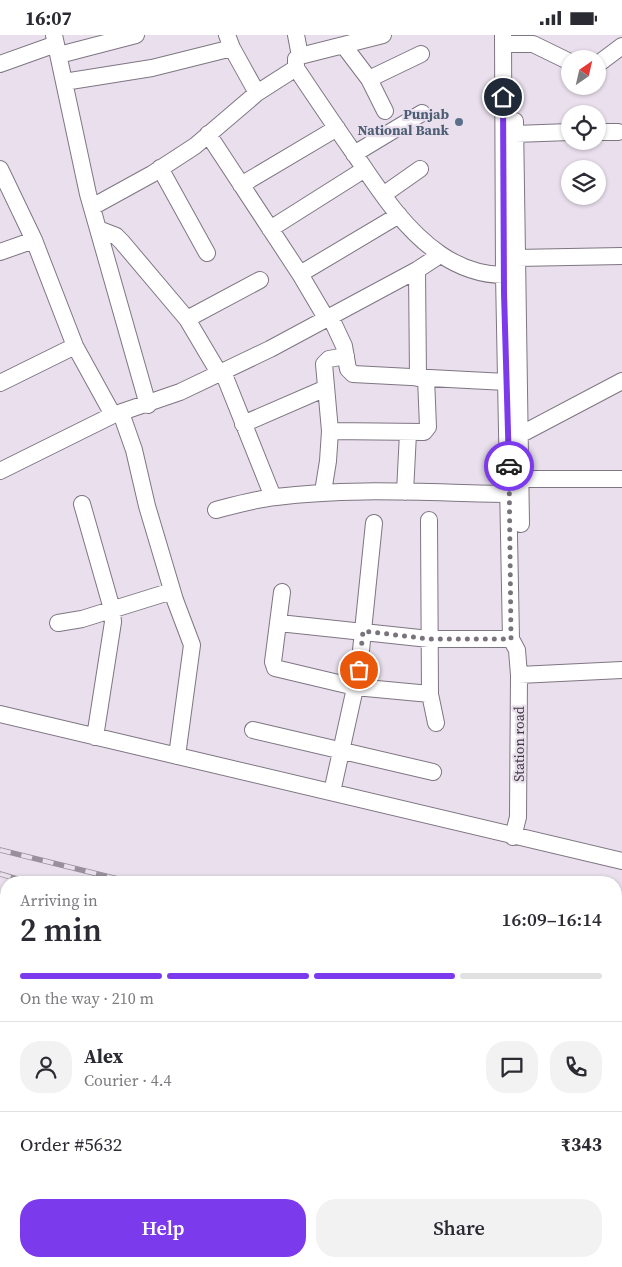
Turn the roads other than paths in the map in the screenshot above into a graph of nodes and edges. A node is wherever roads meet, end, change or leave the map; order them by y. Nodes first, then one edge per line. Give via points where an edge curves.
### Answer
1 (136, 35) edge
2 (296, 35) edge
3 (383, 35) edge
4 (508, 40) edge
5 (230, 42) edge
6 (56, 45) edge
7 (344, 46) junction
8 (421, 54) dead end
9 (619, 55) edge
10 (561, 57) edge
11 (606, 61) edge
12 (298, 62) junction
13 (0, 64) edge
14 (369, 79) junction
15 (64, 82) junction
16 (257, 93) junction
17 (385, 111) dead end
18 (422, 113) dead end
19 (337, 129) junction
20 (618, 131) dead end
21 (606, 132) edge
22 (515, 133) junction
23 (561, 133) edge
24 (208, 134) junction
25 (354, 154) junction
26 (160, 168) junction
27 (0, 169) edge
28 (365, 169) junction
29 (420, 169) dead end
30 (241, 185) junction
31 (383, 195) junction
32 (92, 207) junction
33 (398, 215) junction
34 (98, 229) junction
35 (270, 229) junction
36 (34, 240) junction
37 (0, 252) edge
38 (207, 253) dead end
39 (440, 255) junction
40 (622, 256) edge
41 (516, 258) junction
42 (417, 270) junction
43 (300, 274) junction
44 (504, 275) junction
45 (260, 279) dead end
46 (328, 317) junction
47 (188, 319) junction
48 (75, 346) junction
49 (346, 356) junction
50 (221, 373) junction
51 (422, 378) junction
52 (622, 381) edge
53 (506, 382) junction
54 (0, 383) edge
55 (326, 388) junction
56 (148, 405) junction
57 (117, 414) junction
58 (243, 424) junction
59 (330, 431) junction
60 (408, 433) junction
61 (514, 438) junction
62 (0, 471) edge
63 (520, 479) junction
64 (622, 479) edge
65 (323, 492) junction
66 (405, 492) junction
67 (509, 494) junction
68 (273, 497) junction
69 (82, 504) dead end
70 (216, 510) dead end
71 (429, 520) dead end
72 (374, 523) dead end
73 (172, 591) junction
74 (282, 592) dead end
75 (112, 609) junction
76 (58, 623) dead end
77 (279, 623) junction
78 (363, 631) junction
79 (429, 639) junction
80 (514, 645) junction
81 (622, 670) edge
82 (519, 675) junction
83 (356, 687) junction
84 (430, 695) junction
85 (0, 714) edge
86 (436, 723) dead end
87 (253, 730) dead end
88 (95, 737) junction
89 (342, 749) junction
90 (177, 756) junction
91 (433, 772) dead end
92 (332, 792) junction
93 (513, 837) junction
94 (622, 861) edge

1 - 6 street
2 - 12 street
3 - 7 street
4 - 10 street via 533,44
4 - 22 street, Station road
4 - 44 street, Station road
5 - 15 street via 152,68
5 - 16 street
6 - 13 street
6 - 15 street
7 - 12 street
7 - 14 street
8 - 14 street
9 - 11 street
12 - 16 street
12 - 19 street
14 - 17 street
15 - 32 street
16 - 24 street
18 - 25 street
19 - 25 street
19 - 30 street
20 - 21 street
22 - 23 street
22 - 41 street, Station road
24 - 26 street
24 - 30 street
25 - 28 street
26 - 32 street
26 - 38 street
27 - 36 street
28 - 31 street
28 - 35 street
29 - 31 street
30 - 35 street
31 - 33 street
32 - 34 street
33 - 39 street
33 - 43 street
34 - 47 street via 116,236
34 - 56 street
35 - 43 street
36 - 37 street
36 - 48 street
39 - 42 street
39 - 44 street via 467,269
40 - 41 street
41 - 61 street, Station road
42 - 46 street
42 - 51 street
43 - 46 street
44 - 53 street, Station road
45 - 47 street
46 - 49 street
46 - 50 street
47 - 50 street
48 - 54 street
48 - 57 street
49 - 51 street via 348,369 353,374
49 - 55 street via 326,361
50 - 56 street
50 - 58 street
51 - 53 street
51 - 60 street via 427,430
52 - 61 street
53 - 61 street, Station road
55 - 58 street
55 - 59 street
56 - 57 street
57 - 62 street
57 - 73 street via 134,451
58 - 68 street
59 - 60 street
59 - 65 street
60 - 66 street
61 - 63 street, Station road
61 - 67 street, Station road
63 - 64 street
63 - 80 street, Station road via 522,641
65 - 66 street
65 - 68 street
66 - 67 street
67 - 80 street, Station road
68 - 70 street
69 - 75 street
71 - 79 street
72 - 78 street
73 - 75 street
73 - 90 street via 192,652
74 - 77 street
75 - 76 street
75 - 88 street via 112,635
77 - 78 street
77 - 83 street via 273,662 275,668
78 - 79 street
78 - 83 street
79 - 80 street
79 - 84 street
80 - 82 street, Station road
81 - 82 street
82 - 93 street, Station road via 518,817
83 - 84 street
83 - 89 street
84 - 86 street
85 - 88 street
87 - 89 street
88 - 90 street
89 - 91 street
89 - 92 street
90 - 92 street
92 - 93 street
93 - 94 street

